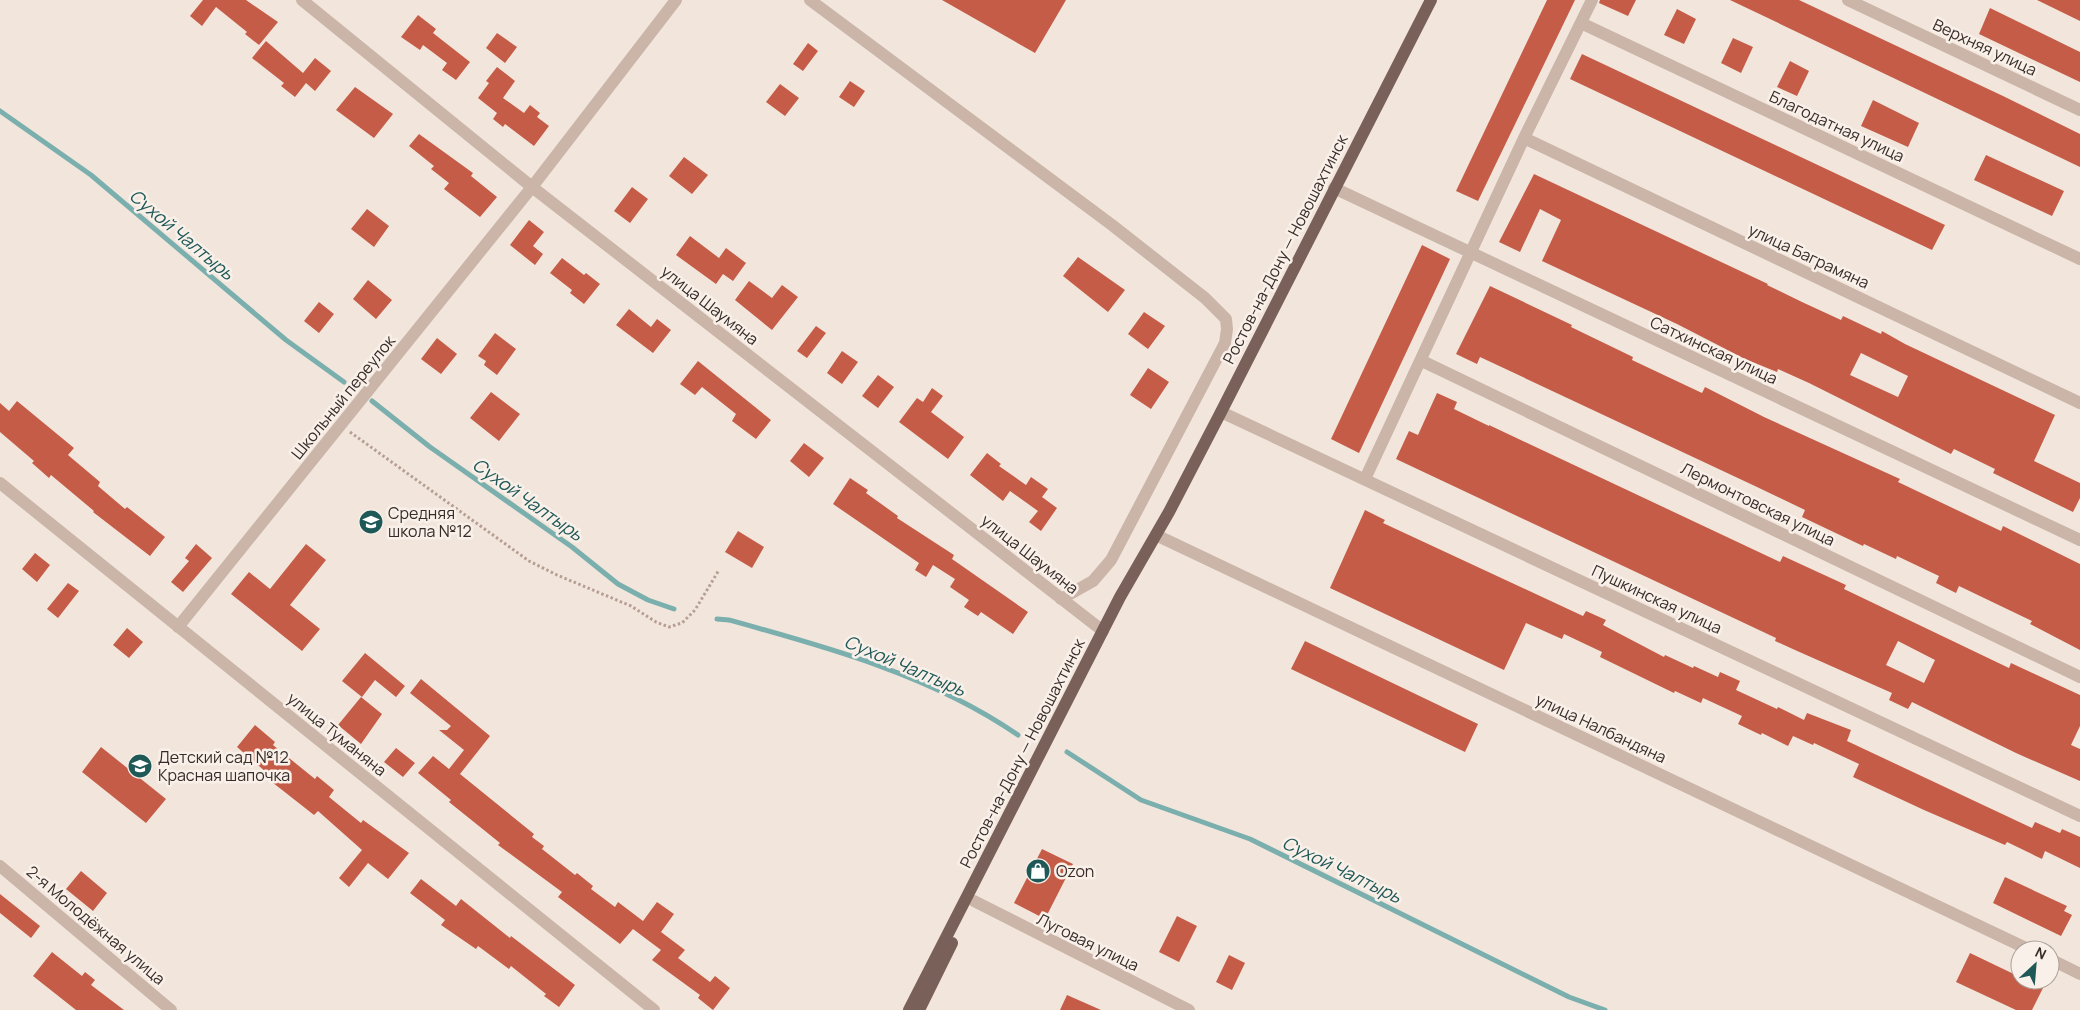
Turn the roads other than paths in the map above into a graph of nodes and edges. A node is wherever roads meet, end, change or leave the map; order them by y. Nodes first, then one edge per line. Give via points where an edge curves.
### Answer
1 (302, 0) edge
2 (676, 0) edge
3 (810, 0) edge
4 (1431, 0) edge
5 (1592, 0) edge
6 (1848, 0) edge
7 (1581, 23) junction
8 (2080, 110) edge
9 (1524, 138) junction
10 (532, 188) junction
11 (1334, 188) junction
12 (1472, 254) junction
13 (2080, 259) edge
14 (1422, 361) junction
15 (2080, 403) edge
16 (1221, 412) junction
17 (1366, 479) junction
18 (0, 483) edge
19 (1168, 512) junction
20 (1158, 536) junction
21 (2080, 540) edge
22 (1062, 599) junction
23 (178, 627) junction
24 (1103, 630) junction
25 (2080, 676) edge
26 (2080, 816) edge
27 (0, 866) edge
28 (974, 901) junction
29 (2010, 941) edge
30 (2060, 964) edge
31 (2080, 974) edge
32 (171, 1010) edge
33 (654, 1010) edge
34 (908, 1010) edge
35 (919, 1010) edge
36 (1190, 1010) edge

1 - 10 street, улица Шаумяна
2 - 10 street, Школьный переулок
3 - 22 street via 1112,225 1205,298 1226,319 1227,336 1222,348 1115,554 1102,574
4 - 11 main road, Ростов-на-Дону — Новошахтинск
5 - 7 street
6 - 8 street, Верхняя улица
7 - 9 street
7 - 13 street, Благодатная улица
9 - 12 street
9 - 15 street, улица Баграмяна
10 - 22 street, улица Шаумяна
10 - 23 street, Школьный переулок
11 - 12 street, Сатхинская улица
11 - 16 main road, Ростов-на-Дону — Новошахтинск
12 - 14 street
12 - 21 street, Сатхинская улица
14 - 17 street
14 - 25 street, Лермонтовская улица
16 - 17 street, Пушкинская улица
16 - 19 main road, Ростов-на-Дону — Новошахтинск
17 - 26 street, Пушкинская улица
18 - 23 street, улица Туманяна
19 - 20 main road, Ростов-на-Дону — Новошахтинск
19 - 24 main road, Ростов-на-Дону — Новошахтинск
20 - 28 main road, Ростов-на-Дону — Новошахтинск
20 - 29 street, улица Налбандяна
22 - 24 street, улица Шаумяна
23 - 33 street, улица Туманяна
24 - 34 main road, Ростов-на-Дону — Новошахтинск
27 - 32 street, 2-я Молодёжная улица
28 - 35 main road, Ростов-на-Дону — Новошахтинск
28 - 36 street, Луговая улица
30 - 31 street

